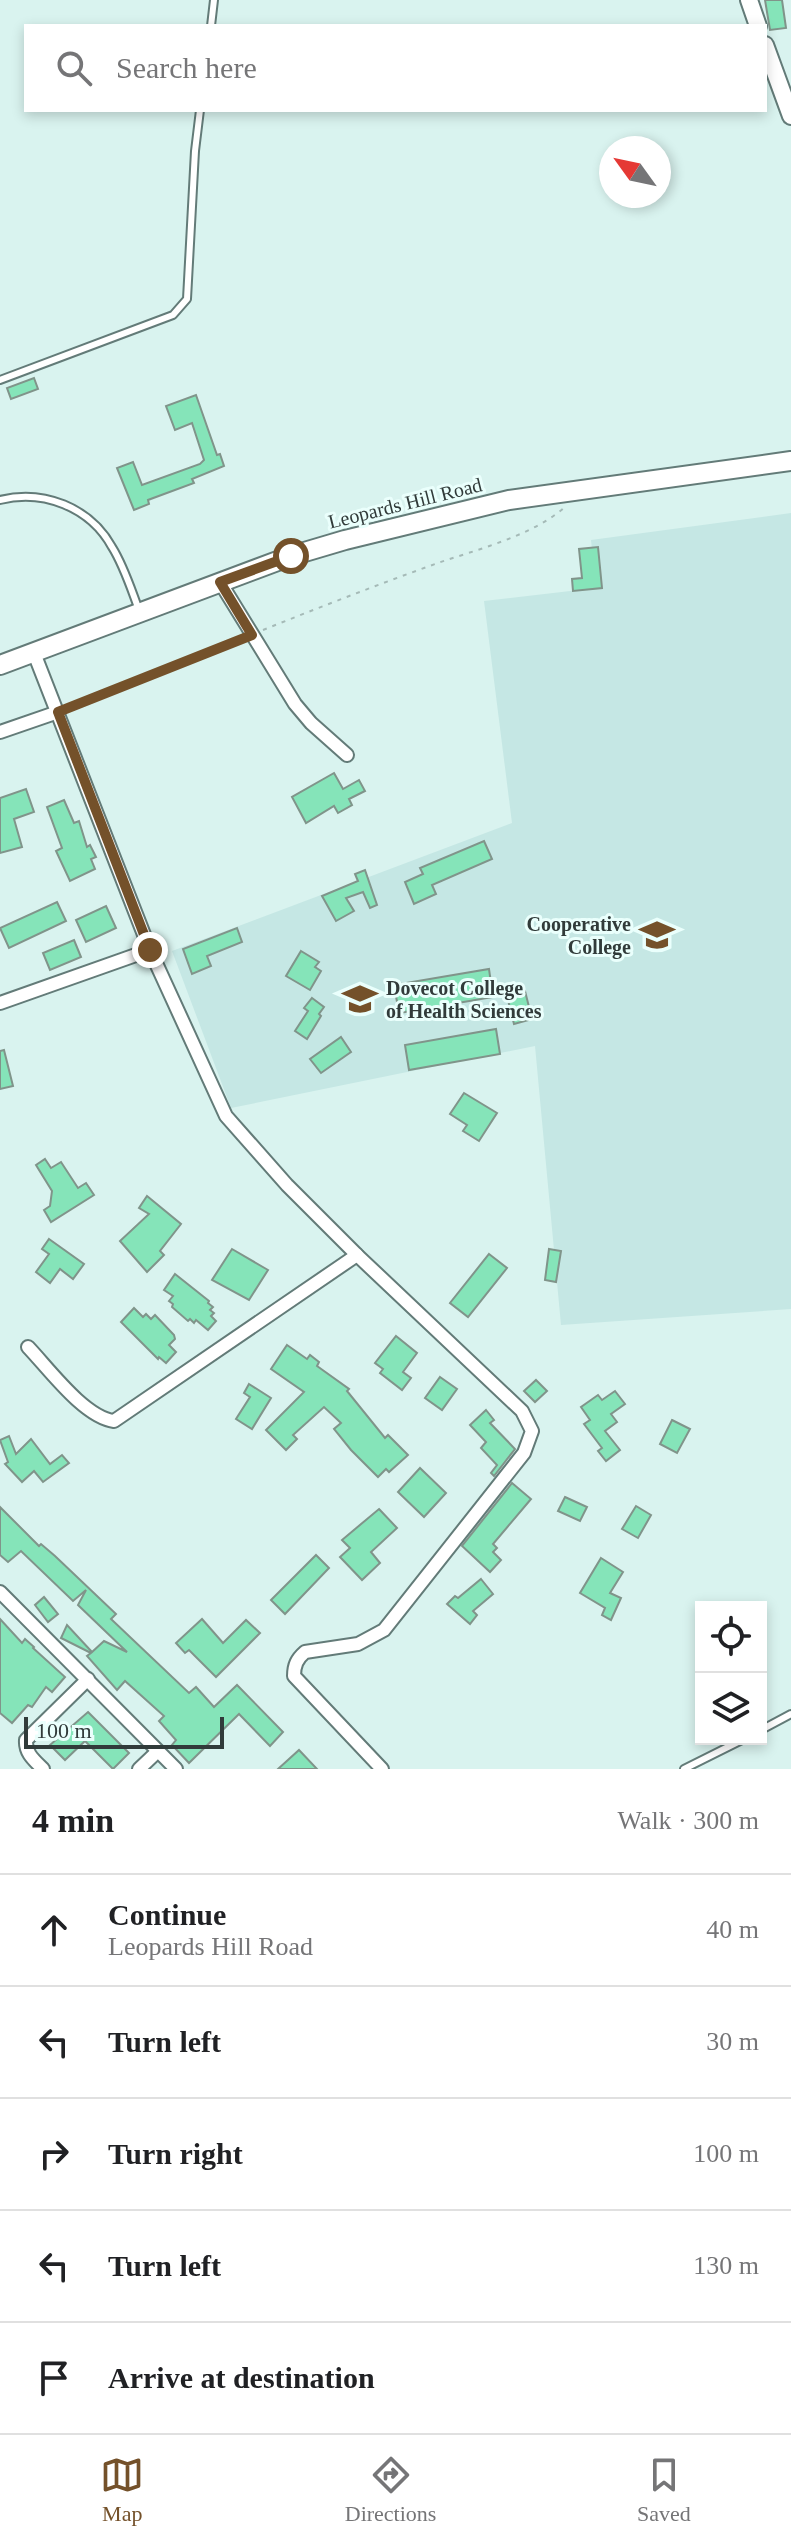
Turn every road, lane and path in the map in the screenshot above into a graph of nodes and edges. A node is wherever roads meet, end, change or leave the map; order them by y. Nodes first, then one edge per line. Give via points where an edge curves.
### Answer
1 (214, 0) edge
2 (749, 0) edge
3 (211, 24) edge
4 (757, 24) edge
5 (767, 49) edge
6 (785, 81) edge
7 (200, 112) edge
8 (791, 116) edge
9 (0, 380) edge
10 (791, 461) edge
11 (584, 490) junction
12 (0, 500) edge
13 (220, 582) junction
14 (141, 614) junction
15 (252, 635) junction
16 (34, 653) junction
17 (0, 665) edge
18 (58, 712) junction
19 (0, 732) edge
20 (347, 755) dead end
21 (150, 950) junction
22 (0, 1003) edge
23 (357, 1255) junction
24 (28, 1347) dead end
25 (0, 1592) edge
26 (88, 1679) junction
27 (791, 1714) edge
28 (767, 1727) edge
29 (732, 1745) edge
30 (158, 1751) junction
31 (43, 1769) edge
32 (139, 1769) edge
33 (176, 1769) edge
34 (382, 1769) edge
35 (684, 1769) edge

1 - 3 lane
2 - 4 street
5 - 6 street
6 - 8 street
7 - 9 lane via 187,299 173,315
10 - 11 main road, Leopards Hill Road
11 - 13 main road, Leopards Hill Road via 509,500 359,537
11 - 15 path via 539,525
12 - 14 lane via 33,496 79,513 113,548
13 - 14 main road, Leopards Hill Road
13 - 15 street
14 - 16 main road, Leopards Hill Road
15 - 18 path
15 - 20 street via 295,704
16 - 17 main road, Leopards Hill Road
16 - 18 street
18 - 19 street
18 - 21 street
21 - 22 street
21 - 23 street via 226,1116
23 - 24 street via 114,1421 89,1411
23 - 34 street via 522,1411 532,1431 524,1453 384,1630 358,1644 305,1652 294,1667 294,1676
25 - 26 street
26 - 30 street
26 - 31 street via 26,1740 25,1748
27 - 28 lane
29 - 35 lane
30 - 32 street
30 - 33 street

